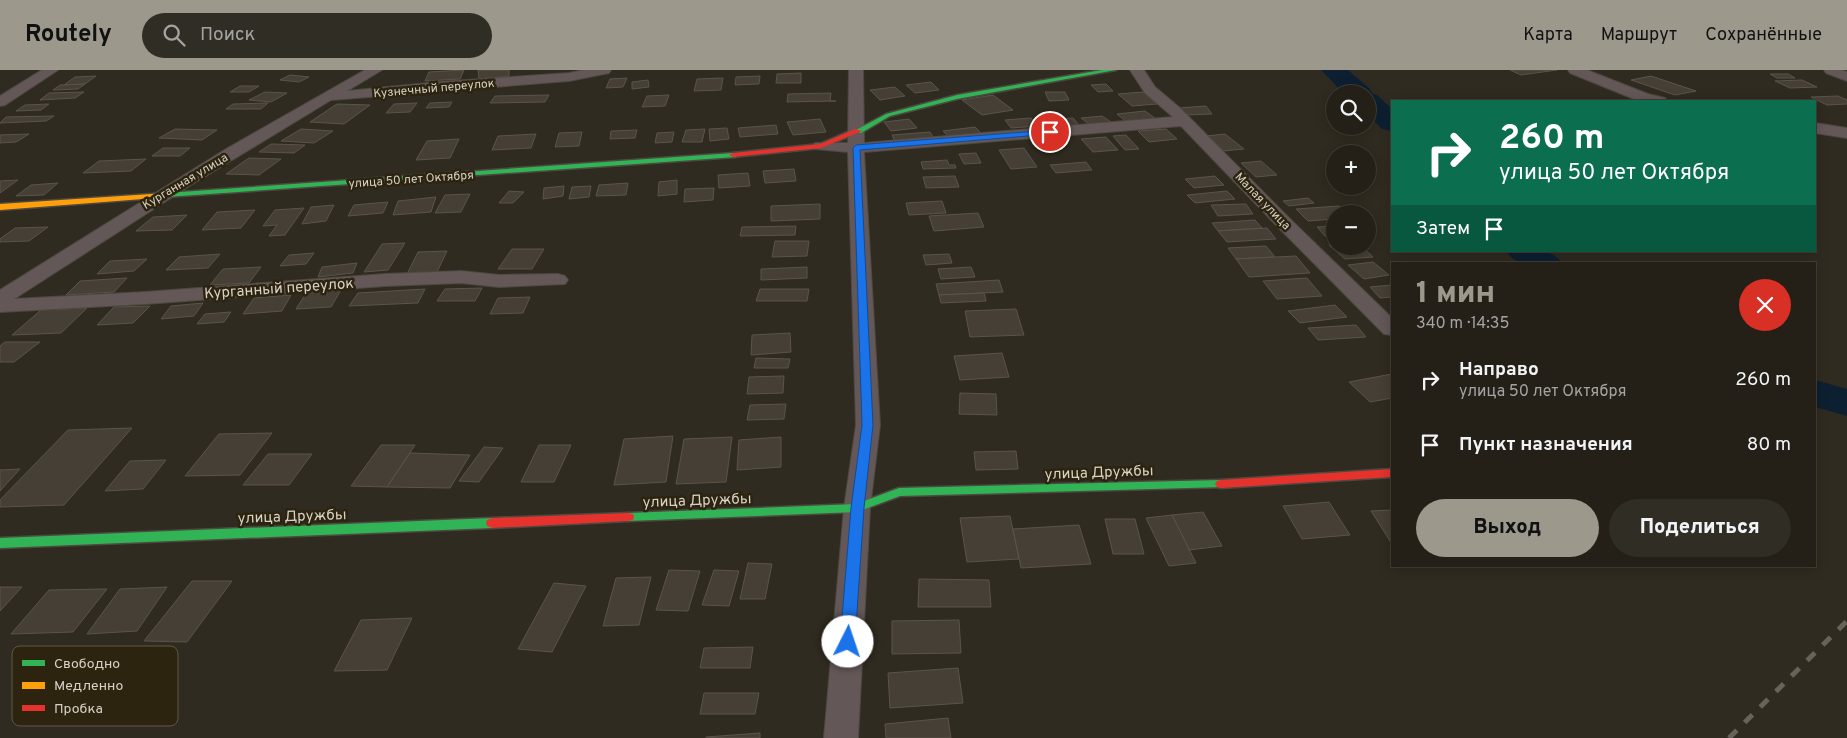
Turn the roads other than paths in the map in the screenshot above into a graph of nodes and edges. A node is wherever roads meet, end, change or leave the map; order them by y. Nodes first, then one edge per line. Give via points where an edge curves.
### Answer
1 (51, 70) edge
2 (375, 70) edge
3 (604, 70) edge
4 (856, 70) edge
5 (1108, 70) edge
6 (1137, 70) edge
7 (1575, 70) edge
8 (1831, 70) edge
9 (1847, 78) edge
10 (324, 98) junction
11 (1655, 100) edge
12 (0, 102) edge
13 (1185, 121) junction
14 (1816, 128) edge
15 (1847, 133) edge
16 (856, 140) junction
17 (821, 146) joint
18 (158, 197) junction
19 (0, 207) edge
20 (558, 280) dead end
21 (0, 299) edge
22 (0, 306) edge
23 (1391, 328) edge
24 (1391, 474) edge
25 (857, 508) junction
26 (0, 543) edge
27 (841, 738) edge

1 - 12 street
2 - 10 street, Курганная улица
3 - 10 street, Кузнечный переулок via 568,77
4 - 16 street
5 - 16 street via 957,97 888,115
6 - 13 street, Малая улица via 1150,90
7 - 11 street
8 - 9 street
10 - 18 street, Курганная улица
13 - 16 street, улица 50 лет Октября
13 - 23 street, Малая улица
14 - 15 street
16 - 17 street, улица 50 лет Октября
16 - 25 street via 868,425
17 - 18 street, улица 50 лет Октября via 764,153
18 - 19 street, улица 50 лет Октября
18 - 21 street, Курганная улица
20 - 22 street, Курганный переулок via 385,280
24 - 25 street, улица Дружбы via 1255,483 899,492
25 - 26 street, улица Дружбы
25 - 27 street

